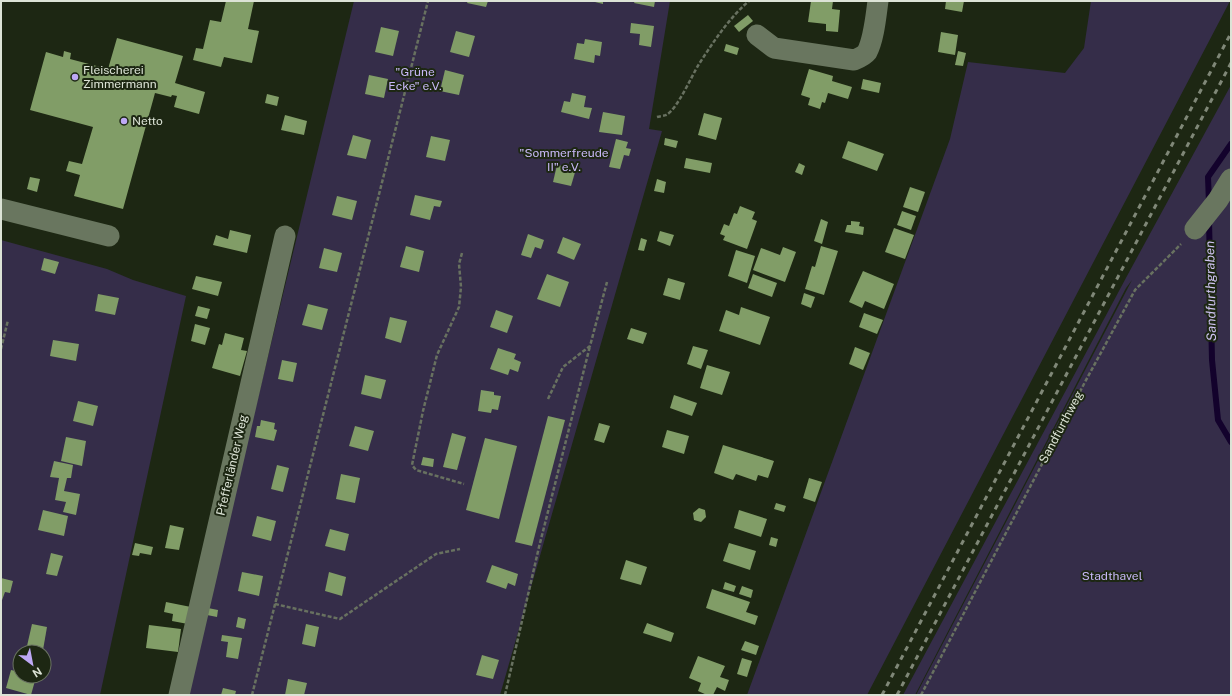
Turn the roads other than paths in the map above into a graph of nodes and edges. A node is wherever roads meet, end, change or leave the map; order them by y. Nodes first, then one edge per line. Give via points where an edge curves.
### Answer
1 (878, 1) edge
2 (757, 35) dead end
3 (1231, 179) edge
4 (1, 209) edge
5 (1195, 230) road end
6 (109, 236) dead end
7 (285, 236) dead end
8 (180, 695) edge

1 - 2 street via 867,52 854,60 774,48
3 - 5 street
4 - 6 street
7 - 8 street, Pfefferländer Weg

